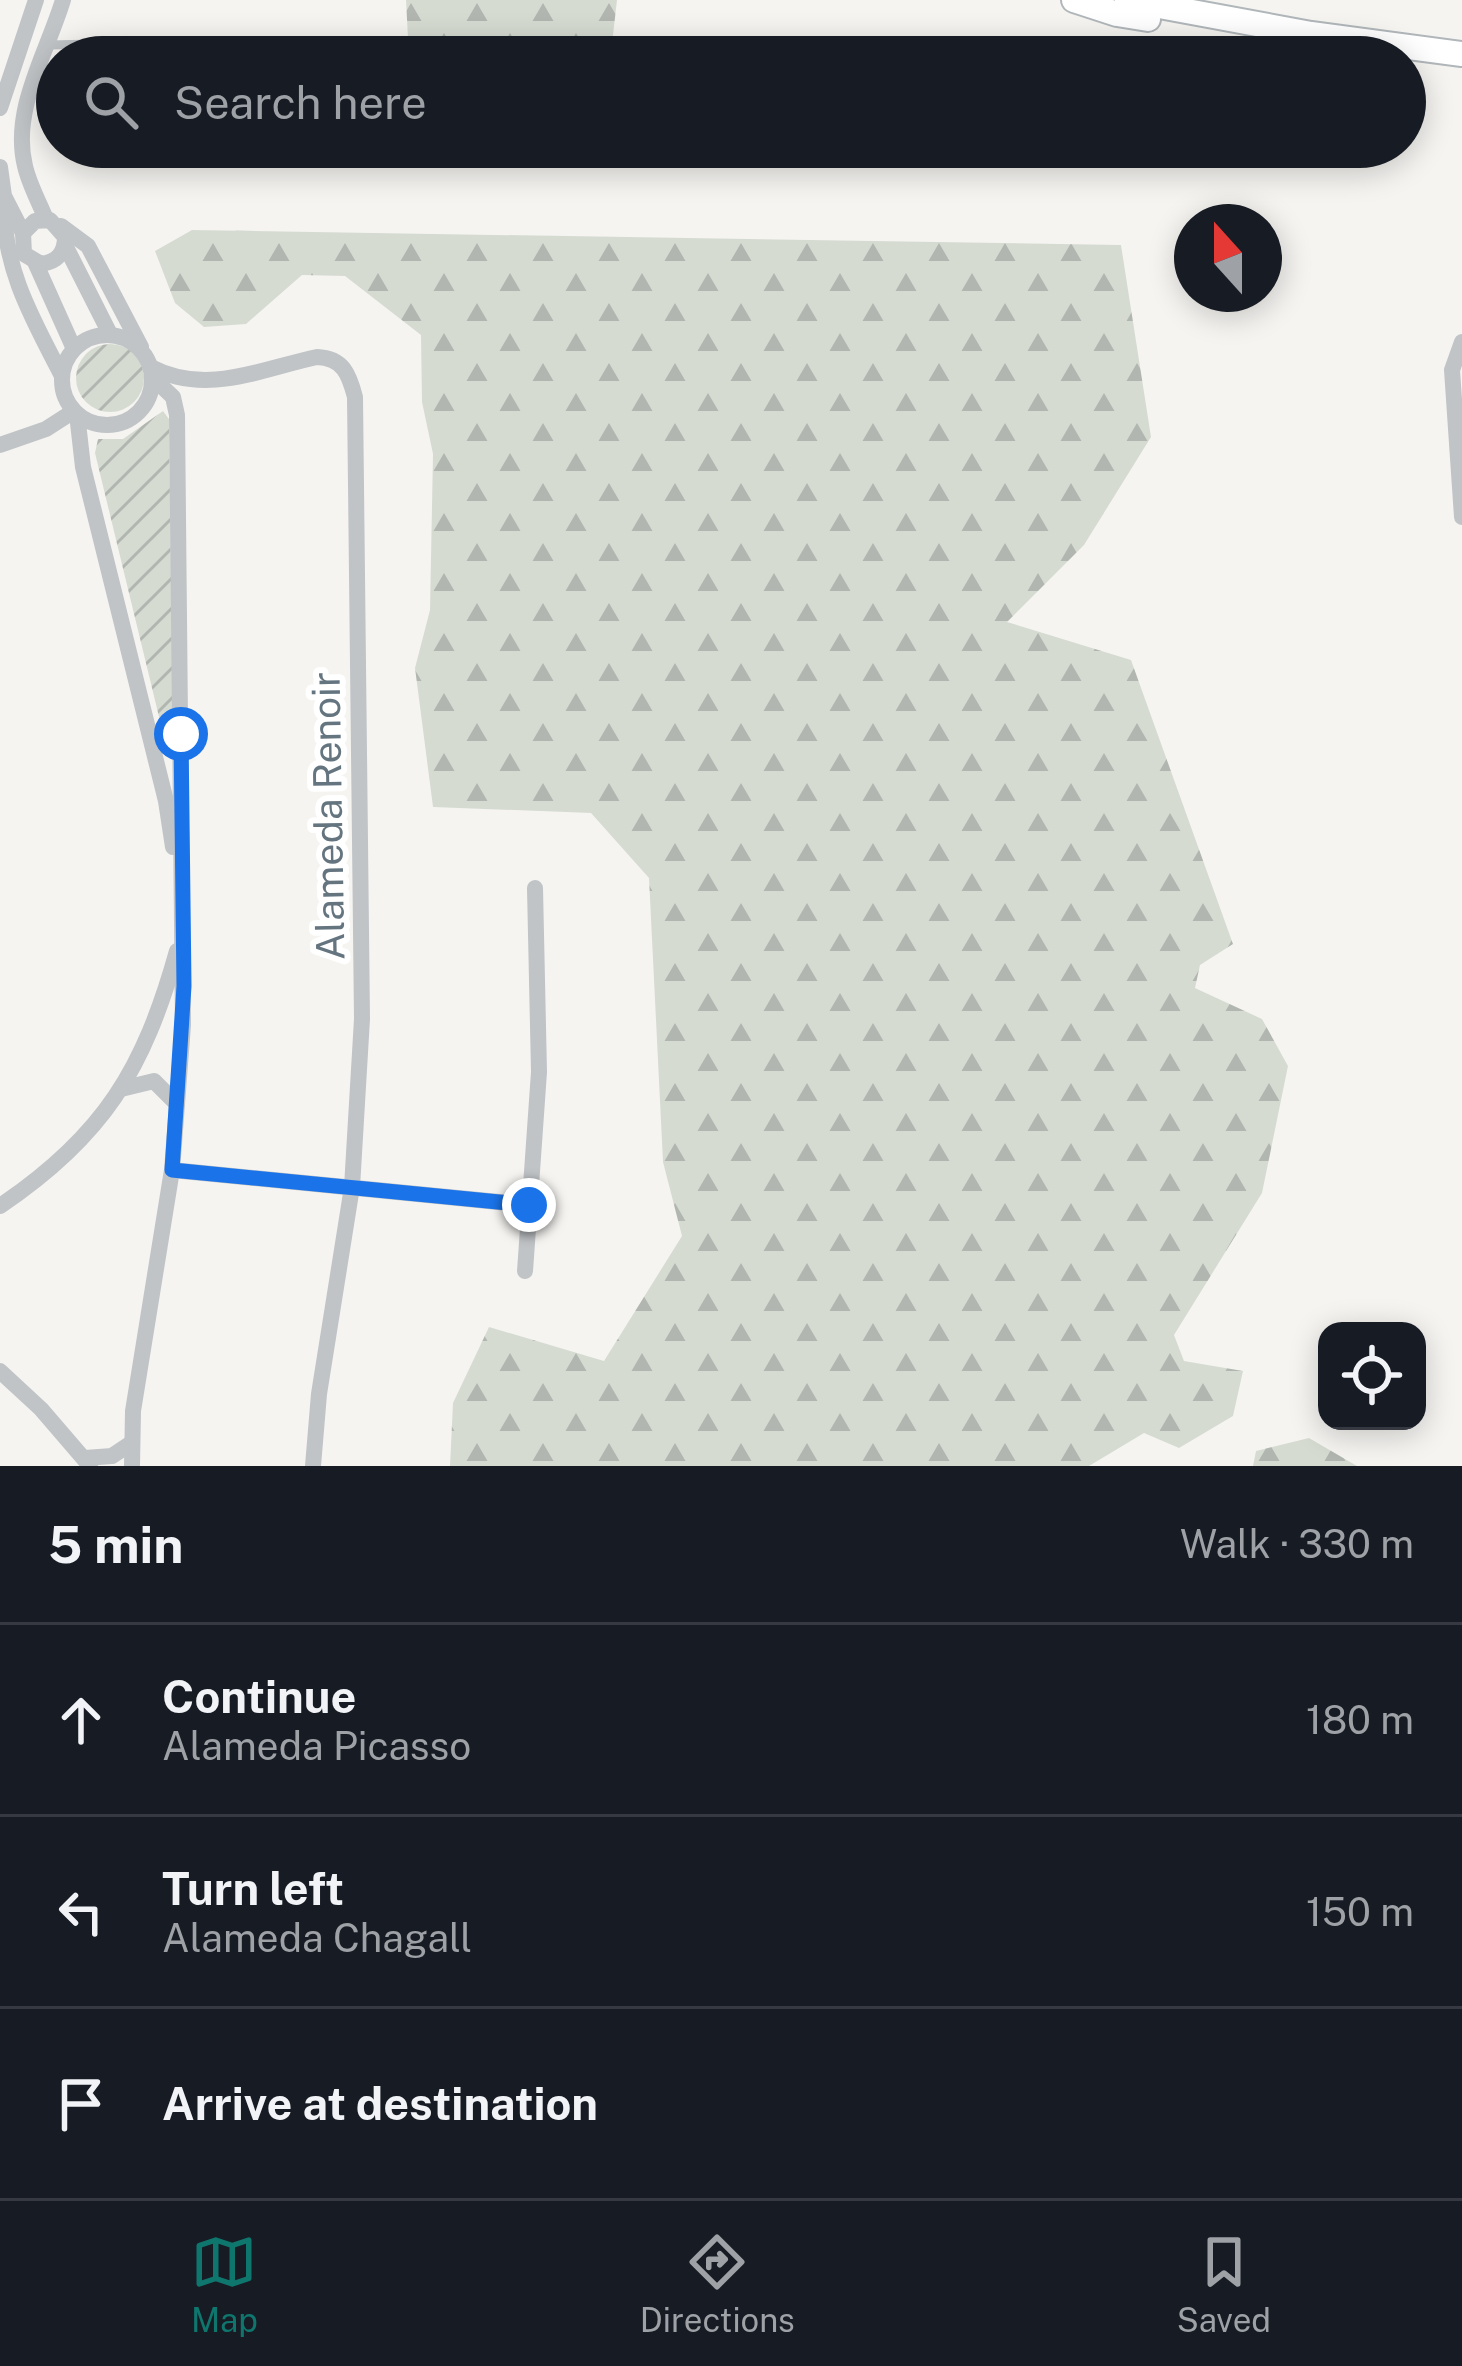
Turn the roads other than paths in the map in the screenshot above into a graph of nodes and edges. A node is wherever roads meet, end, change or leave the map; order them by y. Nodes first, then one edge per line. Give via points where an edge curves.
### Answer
1 (35, 0) edge
2 (63, 0) edge
3 (1073, 0) edge
4 (1127, 0) edge
5 (1311, 34) junction
6 (52, 36) edge
7 (1326, 36) edge
8 (1426, 49) edge
9 (1462, 54) edge
10 (36, 96) edge
11 (0, 108) edge
12 (0, 166) edge
13 (48, 220) junction
14 (12, 234) edge
15 (65, 245) junction
16 (35, 262) junction
17 (110, 334) junction
18 (1462, 342) edge
19 (74, 349) junction
20 (149, 366) junction
21 (61, 374) junction
22 (76, 412) junction
23 (0, 445) edge
24 (1462, 518) edge
25 (181, 734) junction
26 (150, 736) junction
27 (536, 888) dead end
28 (180, 895) junction
29 (181, 938) junction
30 (121, 1089) junction
31 (177, 1104) junction
32 (172, 1170) junction
33 (352, 1187) junction
34 (529, 1205) junction
35 (0, 1206) edge
36 (525, 1271) dead end
37 (0, 1371) edge
38 (130, 1444) junction
39 (88, 1462) edge
40 (132, 1466) edge
41 (313, 1466) edge

1 - 11 street
2 - 6 street
3 - 5 main road via 1150,19
4 - 5 main road
5 - 7 main road
8 - 9 main road
10 - 13 street via 21,135
12 - 14 street
13 - 14 street
13 - 15 street
13 - 20 street via 88,245
14 - 16 street
14 - 21 street via 15,281
15 - 16 street via 54,261
15 - 17 street
16 - 19 street
17 - 19 street
17 - 20 street via 135,344
18 - 24 street via 1452,370
19 - 21 street
20 - 22 street via 143,407 120,423 92,423
20 - 25 street via 178,415
20 - 33 street, Alameda Renoir via 212,382 329,357 346,369 355,398 363,951
21 - 22 street
22 - 23 street
22 - 26 street
25 - 26 street via 164,742
25 - 28 street
26 - 28 street
27 - 34 street via 539,1072
28 - 29 street
29 - 30 street via 159,1010
29 - 31 street
30 - 31 street via 154,1081
30 - 35 street via 70,1152
31 - 32 street
32 - 33 street
32 - 38 street
33 - 34 street
33 - 41 street, Alameda Renoir
34 - 36 street
37 - 39 street
38 - 39 street
38 - 40 street

